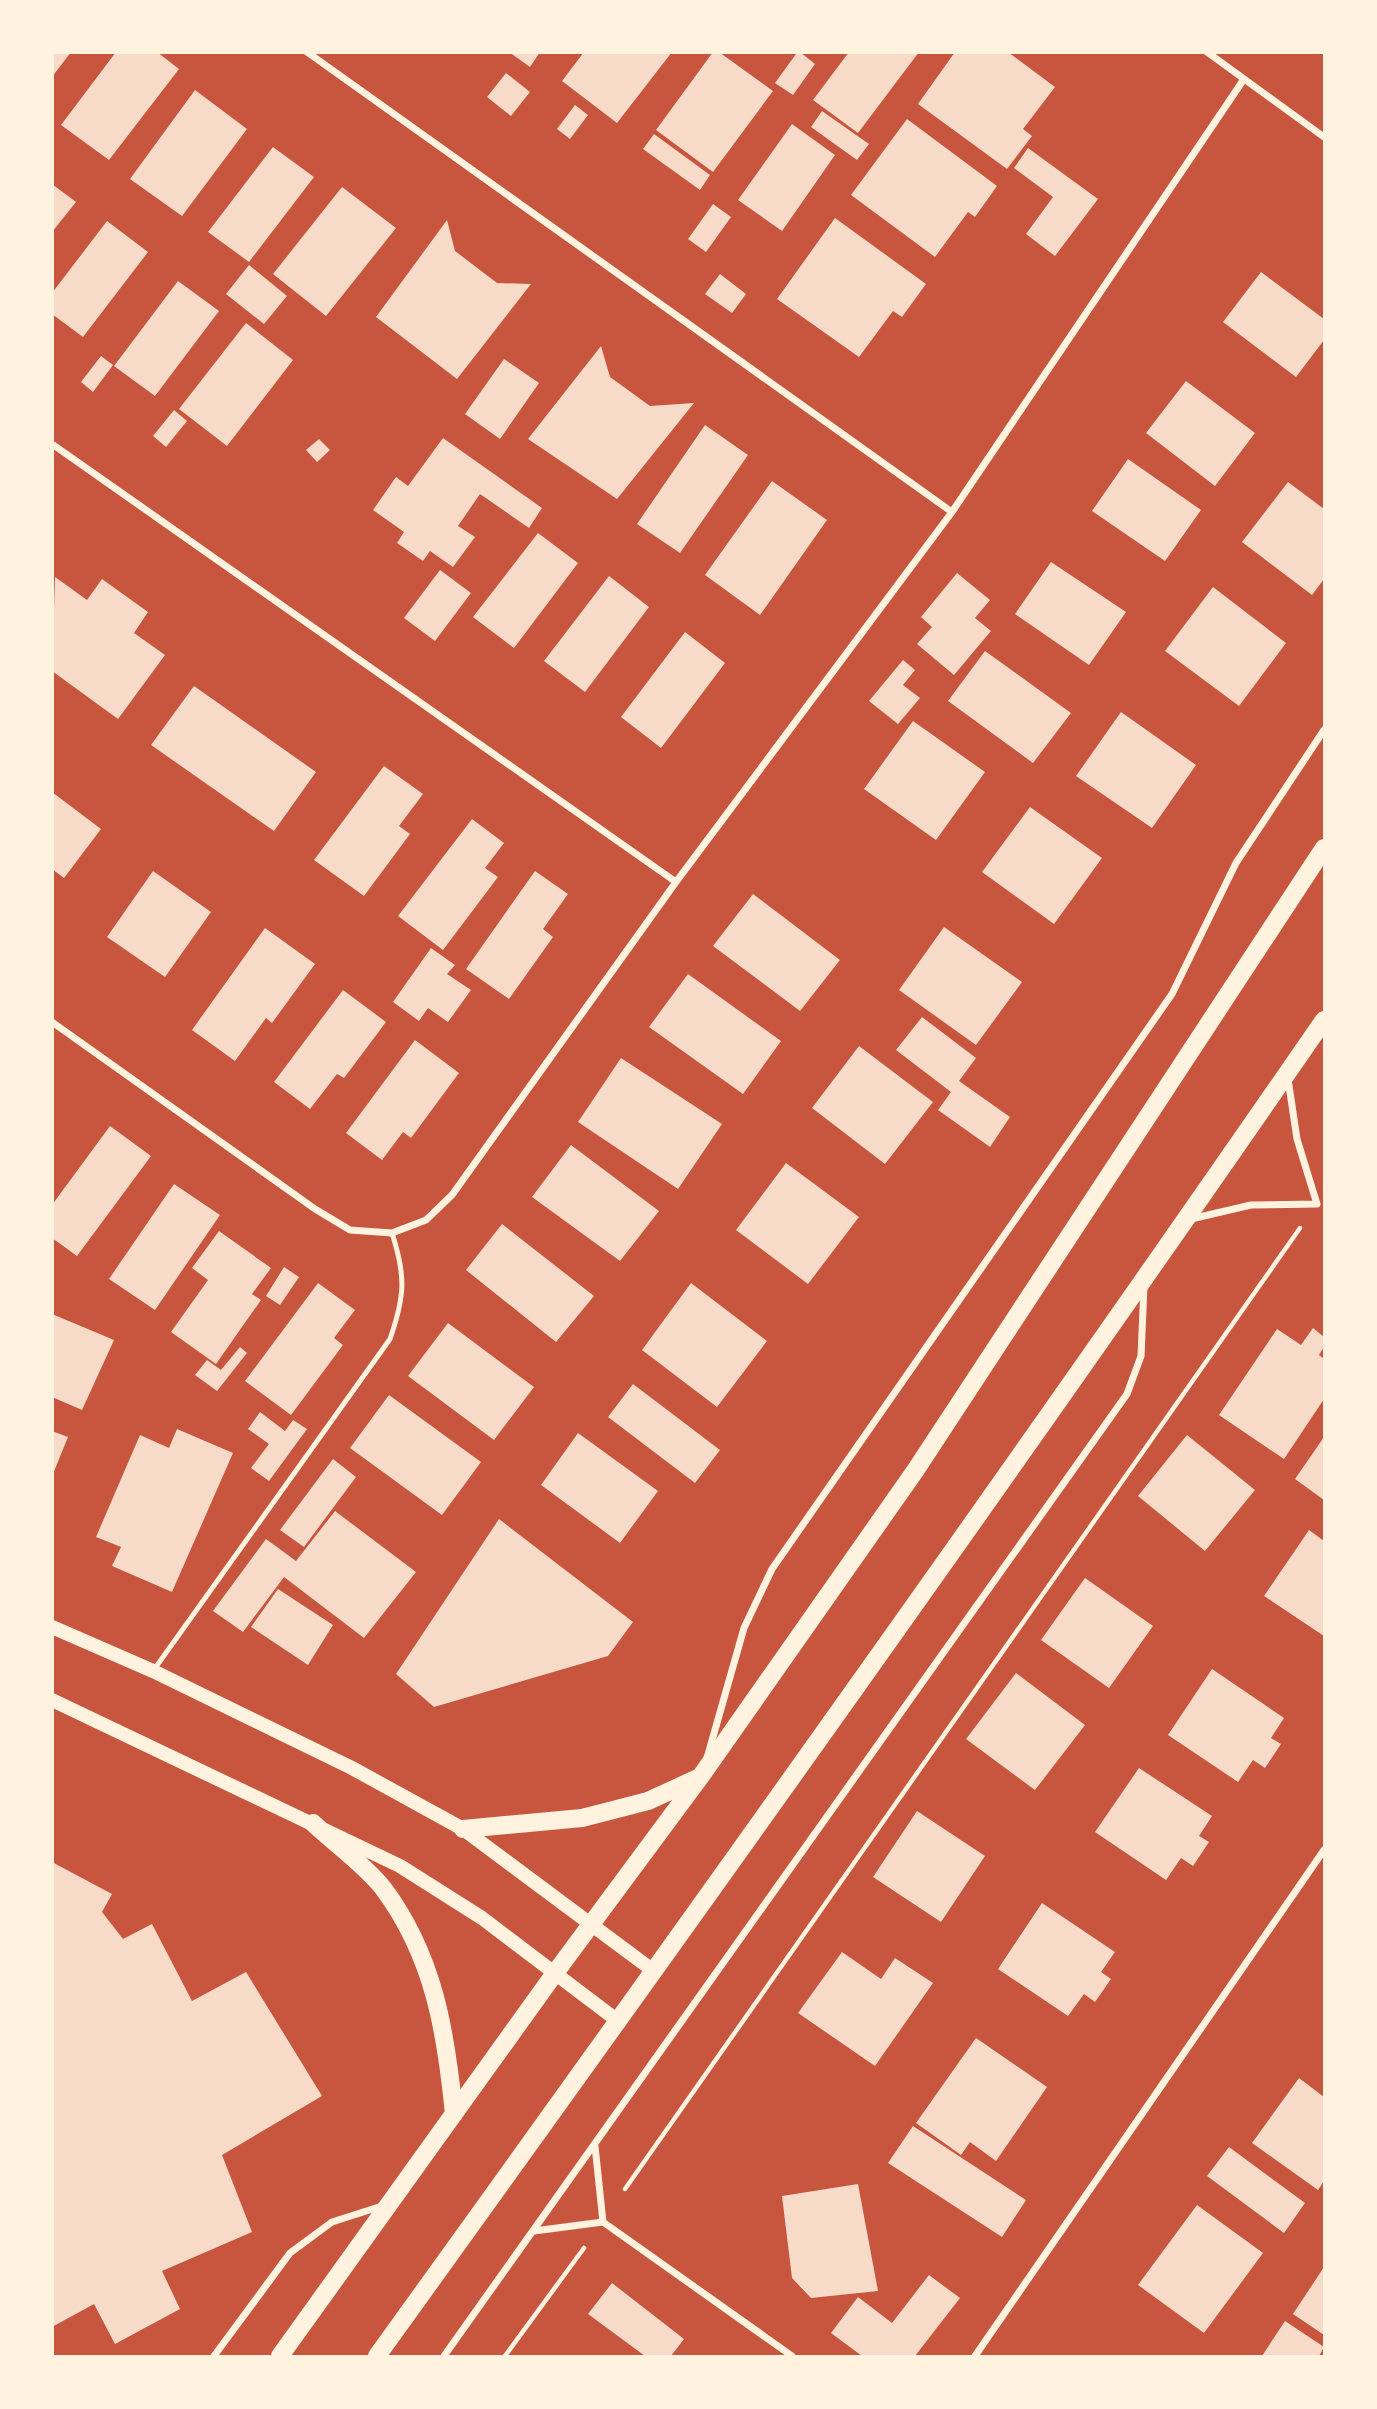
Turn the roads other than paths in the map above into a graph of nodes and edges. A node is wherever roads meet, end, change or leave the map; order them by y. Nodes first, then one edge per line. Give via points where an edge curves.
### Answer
1 (307, 52) edge
2 (1207, 52) edge
3 (1244, 79) junction
4 (1325, 137) edge
5 (52, 444) edge
6 (952, 512) junction
7 (1325, 730) edge
8 (1325, 848) edge
9 (676, 882) junction
10 (52, 1022) edge
11 (1323, 1024) edge
12 (1287, 1072) junction
13 (1317, 1204) junction
14 (1325, 1209) edge
15 (1187, 1220) junction
16 (392, 1233) junction
17 (1144, 1283) junction
18 (52, 1628) edge
19 (153, 1671) junction
20 (52, 1700) edge
21 (701, 1776) junction
22 (313, 1823) junction
23 (463, 1829) junction
24 (1325, 1850) edge
25 (593, 1925) junction
26 (655, 1972) junction
27 (555, 1973) junction
28 (618, 2021) junction
29 (454, 2114) junction
30 (595, 2146) junction
31 (390, 2204) junction
32 (603, 2222) junction
33 (534, 2231) junction
34 (214, 2357) edge
35 (280, 2357) edge
36 (377, 2357) edge
37 (444, 2357) edge
38 (792, 2357) edge
39 (975, 2357) edge

1 - 6 street
2 - 3 street
3 - 4 street
3 - 6 street
5 - 9 street
6 - 9 street
7 - 21 street via 1236,863 1171,994 772,1569 744,1628
8 - 21 main road via 915,1471
9 - 16 street via 452,1195 426,1220
10 - 16 street via 315,1209 350,1230
11 - 12 main road
12 - 13 street via 1297,1139
12 - 15 main road
13 - 14 street
13 - 15 street via 1251,1205
15 - 17 main road
16 - 19 lane via 403,1267 402,1296 390,1339
17 - 26 main road
17 - 30 street via 1141,1356 1128,1394
18 - 19 main road
19 - 23 main road via 352,1768
20 - 22 main road
21 - 23 main road via 648,1801 582,1818
21 - 25 main road
22 - 27 main road via 400,1866 482,1918
22 - 29 main road via 382,1887 414,1938 438,1999
23 - 25 main road
24 - 39 street
25 - 26 main road
25 - 27 main road
26 - 28 main road
27 - 28 main road
27 - 29 main road
28 - 36 main road
29 - 31 main road
30 - 32 street
30 - 33 street
31 - 34 street via 332,2222 310,2236 274,2274
31 - 35 main road
32 - 33 street
32 - 38 street
33 - 37 street

